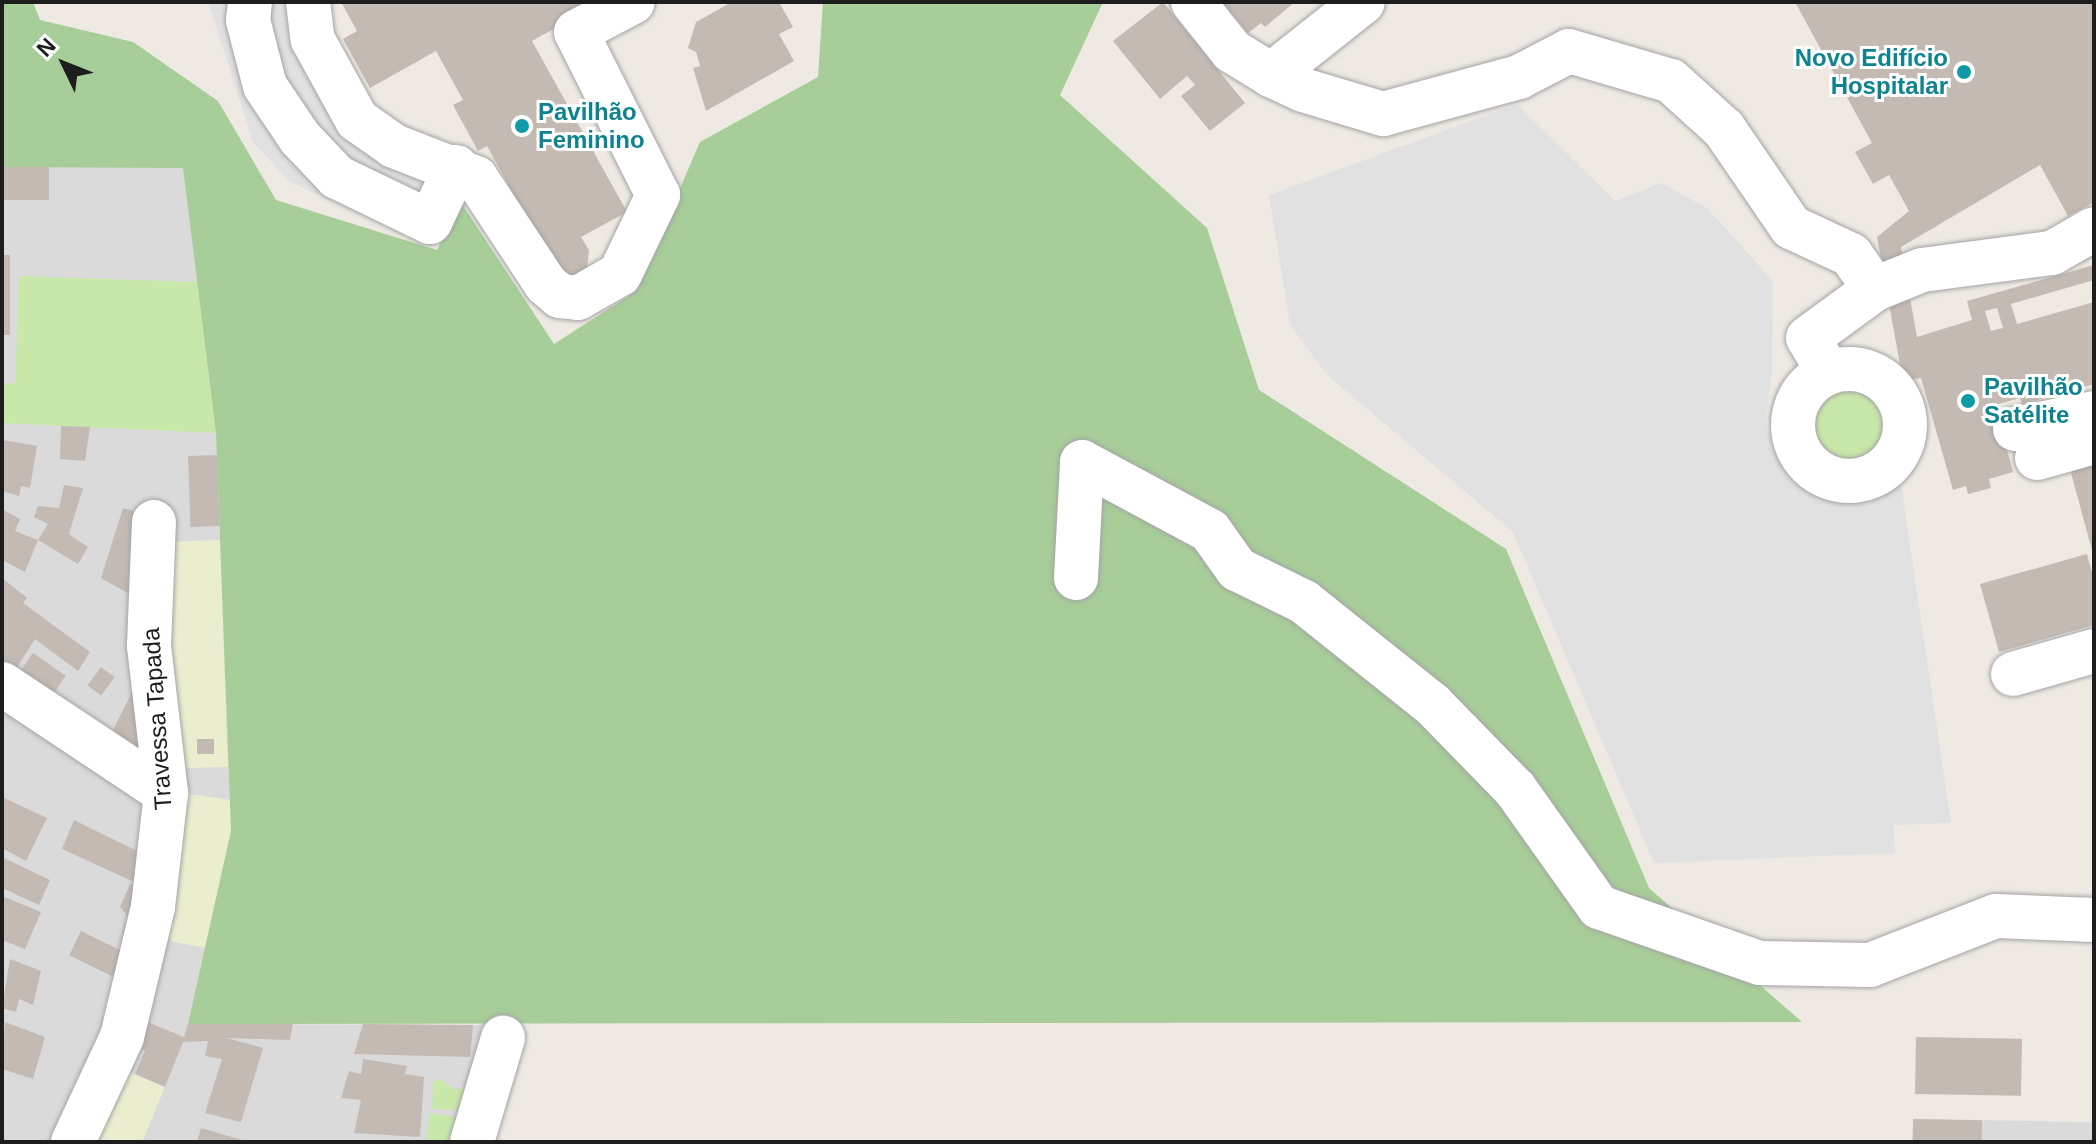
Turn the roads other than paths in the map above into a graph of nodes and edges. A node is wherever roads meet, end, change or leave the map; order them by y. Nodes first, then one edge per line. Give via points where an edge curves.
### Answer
1 (250, 2) edge
2 (308, 2) edge
3 (633, 2) edge
4 (1193, 2) edge
5 (1363, 2) edge
6 (1271, 75) junction
7 (456, 167) junction
8 (2086, 247) edge
9 (1875, 289) junction
10 (1828, 372) dead end
11 (2094, 413) edge
12 (2094, 442) edge
13 (154, 522) dead end
14 (1076, 578) dead end
15 (2094, 651) edge
16 (2013, 674) dead end
17 (2, 684) edge
18 (166, 793) junction
19 (2094, 920) edge
20 (503, 1038) dead end
21 (73, 1142) edge
22 (472, 1142) edge

1 - 7 street via 248,20 265,86 300,138 337,177 430,222
2 - 7 street via 313,40 357,120 394,146
3 - 7 street via 576,32 658,195 620,274 578,298 560,296 546,284 476,178
4 - 6 street via 1232,51
5 - 6 street
6 - 9 street via 1383,114 1519,77 1569,51 1671,81 1724,129 1791,227 1851,255
8 - 9 street via 1922,270
9 - 10 street via 1808,338
11 - 12 street via 2026,444
13 - 18 street, Travessa Tapada via 149,645
14 - 19 street via 1082,462 1210,531 1237,569 1304,602 1432,704 1515,789 1599,907 1760,963 1870,965 1996,916
15 - 16 street
17 - 18 street
18 - 21 street, Travessa Tapada via 153,907 122,1037
20 - 22 street

